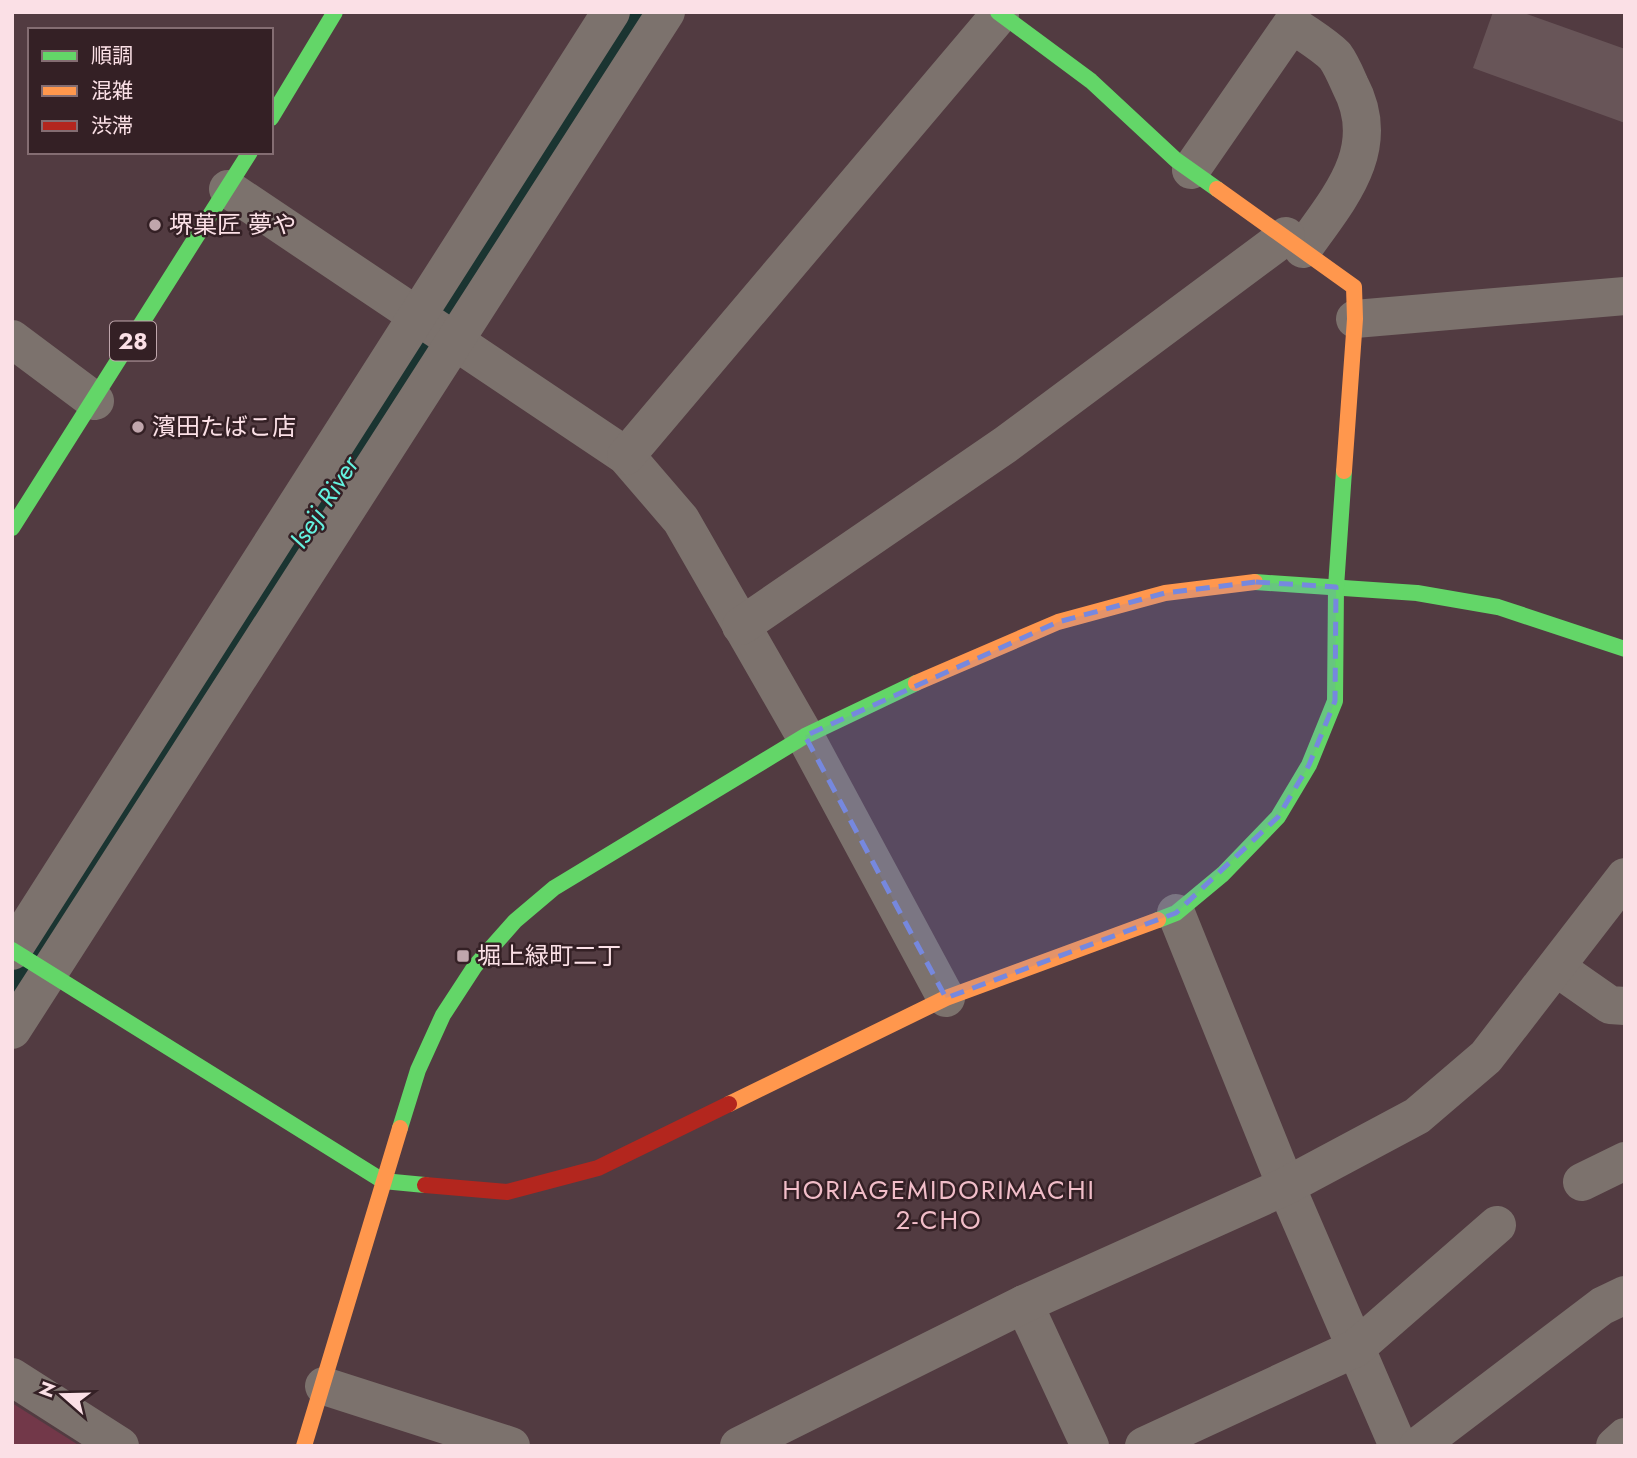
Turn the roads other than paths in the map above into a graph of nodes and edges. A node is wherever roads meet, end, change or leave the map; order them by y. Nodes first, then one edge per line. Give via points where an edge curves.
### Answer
1 (335, 12) edge
2 (611, 12) edge
3 (666, 12) edge
4 (999, 13) edge
5 (273, 115) edge
6 (249, 154) edge
7 (1191, 170) junction
8 (228, 189) junction
9 (1295, 243) junction
10 (1625, 296) edge
11 (418, 318) junction
12 (1355, 319) junction
13 (12, 339) edge
14 (455, 343) junction
15 (95, 401) junction
16 (626, 456) junction
17 (12, 528) edge
18 (1336, 587) junction
19 (741, 626) junction
20 (1625, 649) edge
21 (804, 736) junction
22 (1625, 877) edge
23 (1175, 913) junction
24 (13, 951) edge
25 (1557, 968) junction
26 (48, 972) junction
27 (946, 998) junction
28 (1625, 1006) edge
29 (12, 1030) edge
30 (1625, 1161) edge
31 (383, 1181) junction
32 (1582, 1182) dead end
33 (1286, 1186) junction
34 (1497, 1225) dead end
35 (1625, 1295) edge
36 (1024, 1304) junction
37 (1356, 1348) junction
38 (12, 1377) edge
39 (324, 1386) junction
40 (1625, 1437) edge
41 (120, 1446) edge
42 (304, 1446) edge
43 (511, 1446) edge
44 (739, 1446) edge
45 (1090, 1446) edge
46 (1144, 1446) edge
47 (1398, 1446) edge
48 (1418, 1446) edge
49 (1615, 1446) edge

1 - 5 street
2 - 11 street
3 - 14 street
4 - 7 street via 1091,81
4 - 16 street
6 - 8 street, 28
7 - 9 street
7 - 9 street via 1292,24 1335,57 1356,96 1365,130 1357,164 1337,201
8 - 11 street
8 - 15 street, 28
9 - 12 street via 1354,287
9 - 19 street
10 - 12 street
11 - 14 street
11 - 24 street
12 - 18 street
13 - 15 street
14 - 16 street
14 - 26 street
15 - 17 street, 28
16 - 19 street via 681,520
18 - 20 street via 1417,593 1498,607
18 - 21 street via 1256,582 1165,593 1058,622
18 - 23 street via 1335,701 1309,765 1278,817 1223,874
19 - 21 street
21 - 27 street
21 - 31 street via 554,888 515,921 475,966 443,1015 418,1070
22 - 25 street
23 - 27 street
23 - 33 street
24 - 26 street
25 - 28 street via 1609,1006
25 - 33 street via 1486,1057 1417,1116
26 - 29 street
26 - 31 street
27 - 31 street via 598,1168 507,1192
30 - 32 street
31 - 39 street
33 - 36 street
33 - 37 street
34 - 37 street
35 - 48 street via 1602,1306
36 - 44 street
36 - 45 street
37 - 46 street
37 - 47 street
38 - 41 street
39 - 42 street
39 - 43 street
40 - 49 street

